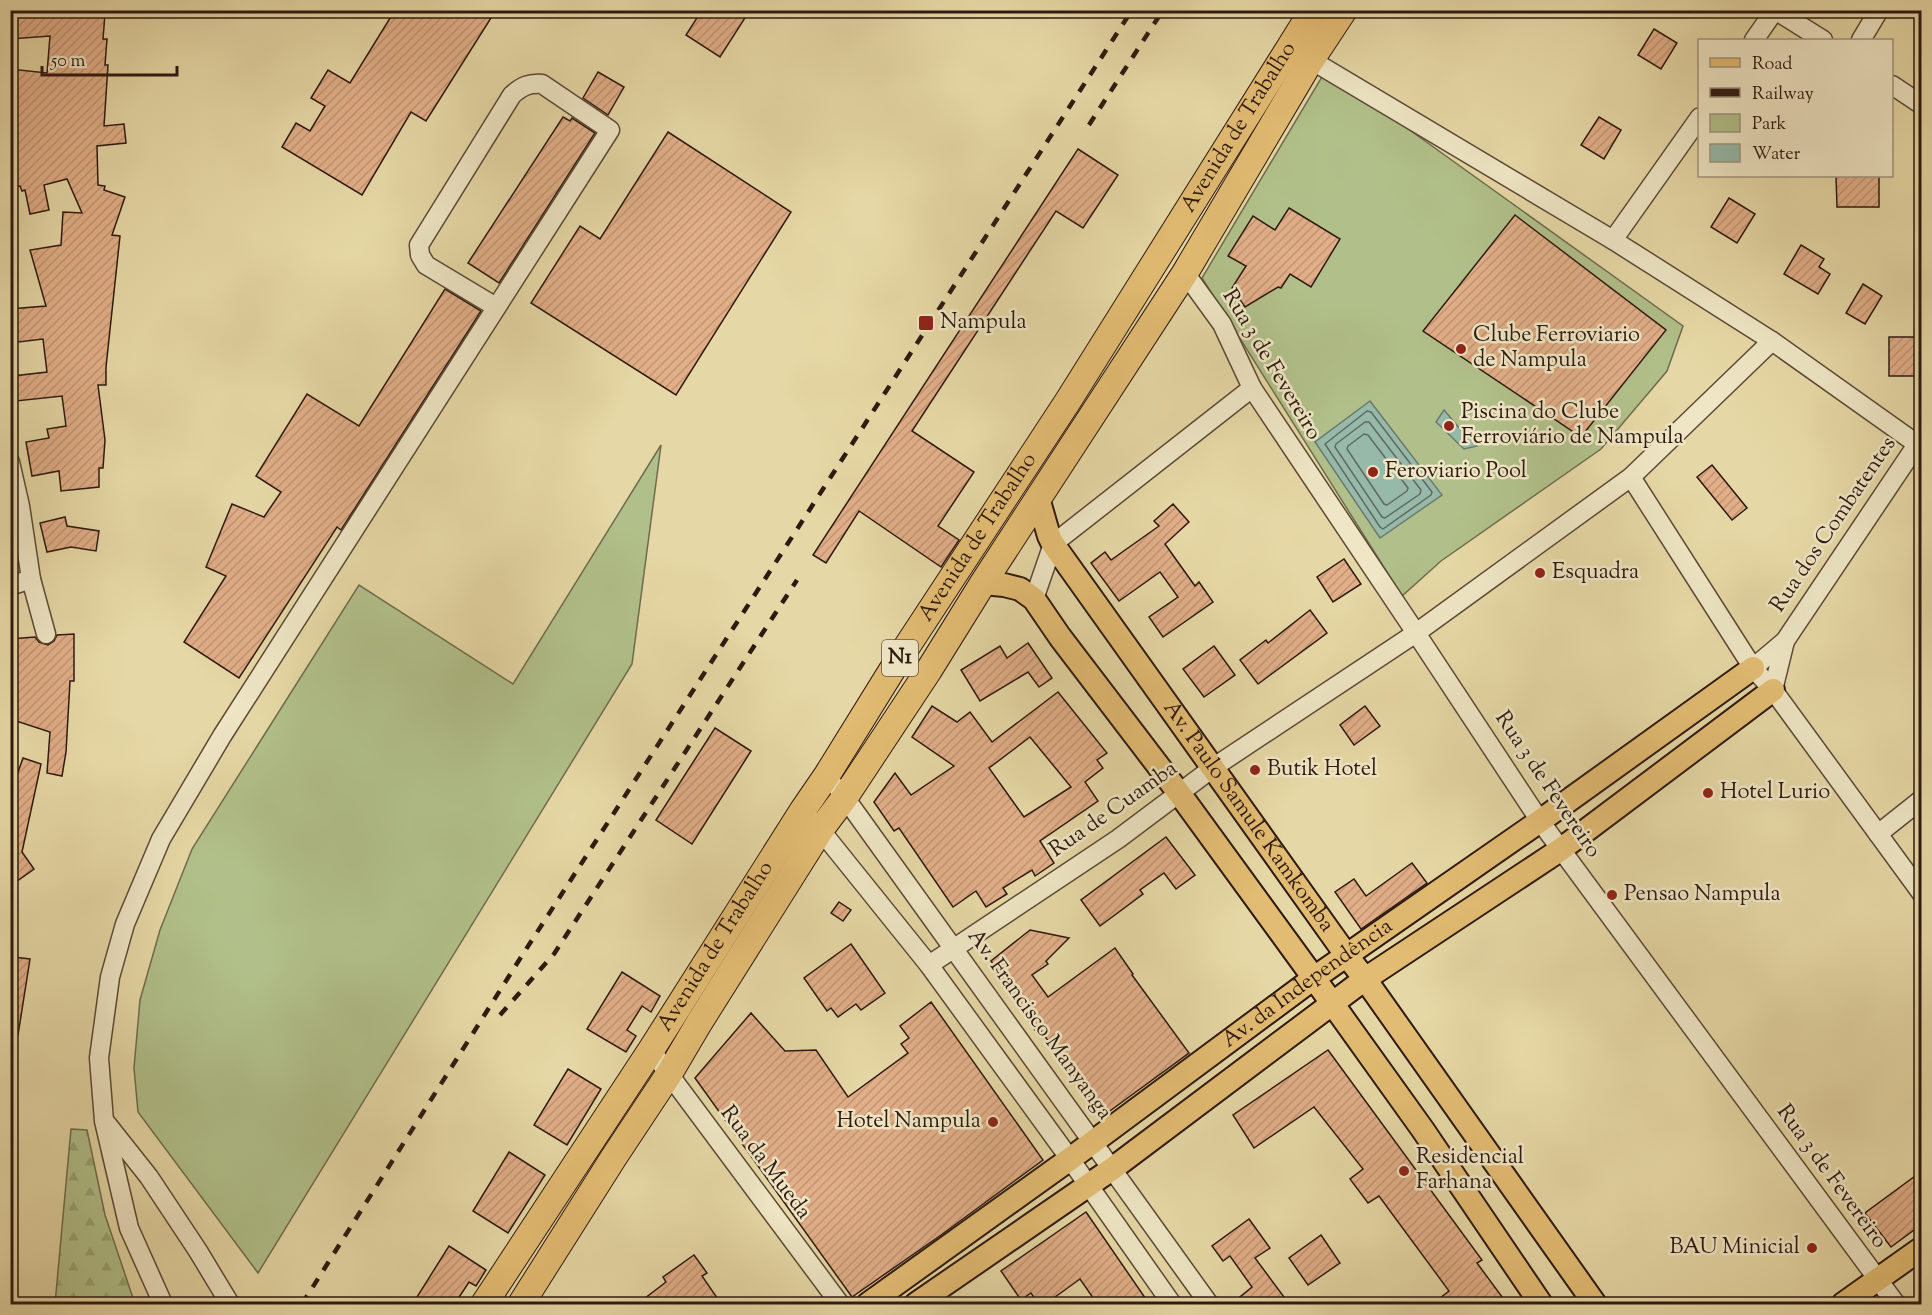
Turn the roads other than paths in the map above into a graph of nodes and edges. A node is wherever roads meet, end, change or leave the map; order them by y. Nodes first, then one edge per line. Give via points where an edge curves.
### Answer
1 (1313, 10) edge
2 (1344, 10) edge
3 (1775, 10) edge
4 (1879, 10) edge
5 (1755, 39) edge
6 (1821, 39) edge
7 (1862, 39) edge
8 (1289, 47) junction
9 (1311, 60) junction
10 (1893, 86) edge
11 (1922, 105) edge
12 (1698, 120) edge
13 (1613, 240) junction
14 (1185, 273) junction
15 (496, 307) junction
16 (1107, 337) junction
17 (1772, 341) junction
18 (1132, 353) junction
19 (1252, 388) junction
20 (1919, 440) edge
21 (10, 462) edge
22 (1631, 477) junction
23 (1038, 498) junction
24 (1053, 544) junction
25 (31, 579) junction
26 (983, 583) junction
27 (10, 586) edge
28 (1034, 599) junction
29 (1416, 633) junction
30 (46, 634) dead end
31 (1785, 641) junction
32 (902, 654) junction
33 (1753, 668) junction
34 (929, 670) junction
35 (1773, 690) junction
36 (1214, 767) junction
37 (827, 775) junction
38 (1179, 793) junction
39 (845, 797) junction
40 (1922, 799) edge
41 (803, 810) junction
42 (1540, 821) junction
43 (821, 829) junction
44 (1878, 834) junction
45 (1560, 850) junction
46 (1922, 894) edge
47 (954, 948) junction
48 (1347, 956) junction
49 (929, 966) junction
50 (1314, 978) junction
51 (1365, 979) junction
52 (1332, 1002) junction
53 (651, 1050) junction
54 (669, 1074) junction
55 (104, 1120) junction
56 (1092, 1142) junction
57 (1070, 1159) junction
58 (1112, 1169) junction
59 (1088, 1186) junction
60 (1922, 1248) edge
61 (505, 1272) junction
62 (1877, 1279) junction
63 (525, 1303) edge
64 (163, 1305) edge
65 (230, 1305) edge
66 (484, 1305) edge
67 (840, 1305) edge
68 (868, 1305) edge
69 (916, 1305) edge
70 (1172, 1305) edge
71 (1209, 1305) edge
72 (1541, 1305) edge
73 (1595, 1305) edge
74 (1843, 1305) edge
75 (1896, 1305) edge

1 - 8 highway, Avenida de Trabalho / N1
2 - 9 highway, Avenida de Trabalho / N1
3 - 5 street
3 - 6 street
4 - 7 street
8 - 9 street
8 - 16 highway, Avenida de Trabalho / N1
9 - 13 street
9 - 14 highway, Avenida de Trabalho / N1
10 - 11 street
12 - 13 street
13 - 17 street
14 - 18 highway, Avenida de Trabalho / N1
14 - 19 street, Rua 3 de Fevereiro via 1222,324
15 - 15 street via 610,130 542,84 531,83 512,95 419,245 426,265
15 - 55 street via 222,736 161,839 125,924 110,977 99,1058
16 - 18 highway
16 - 32 highway, Avenida de Trabalho / N1
17 - 20 street
17 - 22 street, Rua de Cuamba
18 - 23 highway, Avenida de Trabalho / N1
19 - 24 street
19 - 29 street, Rua 3 de Fevereiro
20 - 31 street, Rua dos Combatentes
21 - 25 street
22 - 29 street, Rua de Cuamba
22 - 33 street
23 - 24 main road, Av. Paulo Samule Kamkomba
23 - 26 highway, Avenida de Trabalho / N1
24 - 28 street
24 - 36 main road, Av. Paulo Samule Kamkomba
25 - 27 street
25 - 30 street
26 - 28 main road, Av. Paulo Samule Kamkomba via 1020,589
26 - 34 highway, Avenida de Trabalho / N1
28 - 38 main road, Av. Paulo Samule Kamkomba
29 - 36 street, Rua de Cuamba
29 - 42 street, Rua 3 de Fevereiro
31 - 33 street
31 - 35 street
32 - 34 highway
32 - 37 highway, Avenida de Trabalho / N1
33 - 35 street
33 - 42 main road, Av. da Independência
34 - 39 highway, Avenida de Trabalho / N1
35 - 44 street
35 - 45 main road, Av. da Independência
36 - 38 street, Rua de Cuamba
36 - 48 main road, Av. Paulo Samule Kamkomba
37 - 39 street, Av. Francisco Manyanga
37 - 41 highway, Avenida de Trabalho / N1
38 - 47 street, Rua de Cuamba via 1118,839
38 - 50 main road, Av. Paulo Samule Kamkomba
39 - 43 highway, Avenida de Trabalho / N1
39 - 47 street, Av. Francisco Manyanga
40 - 44 street
41 - 43 street
41 - 53 highway, Avenida de Trabalho / N1
42 - 45 street, Rua 3 de Fevereiro
42 - 48 main road, Av. da Independência
43 - 49 street
43 - 54 highway, Avenida de Trabalho / N1
44 - 46 street
45 - 51 main road, Av. da Independência
45 - 62 street, Rua 3 de Fevereiro
47 - 49 street, Rua de Cuamba
47 - 56 street, Av. Francisco Manyanga
48 - 50 main road, Av. da Independência
48 - 51 main road, Av. Paulo Samule Kamkomba
49 - 57 street
50 - 52 main road, Av. Paulo Samule Kamkomba
50 - 56 main road, Av. da Independência
51 - 52 main road, Av. da Independência
51 - 73 main road, Av. Paulo Samule Kamkomba
52 - 58 main road, Av. da Independência
52 - 72 main road, Av. Paulo Samule Kamkomba
53 - 54 street, Rua da Mueda
53 - 61 highway, Avenida de Trabalho / N1
54 - 63 highway, Avenida de Trabalho / N1
54 - 67 street, Rua da Mueda
55 - 64 street via 129,1228
55 - 65 street via 149,1177
56 - 57 main road, Av. da Independência
56 - 58 street, Av. Francisco Manyanga
57 - 59 street
57 - 68 main road, Av. da Independência
58 - 59 main road, Av. da Independência
58 - 71 street, Av. Francisco Manyanga
59 - 69 main road, Av. da Independência
59 - 70 street
60 - 62 main road
61 - 63 street
61 - 66 highway, Avenida de Trabalho / N1
62 - 74 main road
62 - 75 street, Rua 3 de Fevereiro

